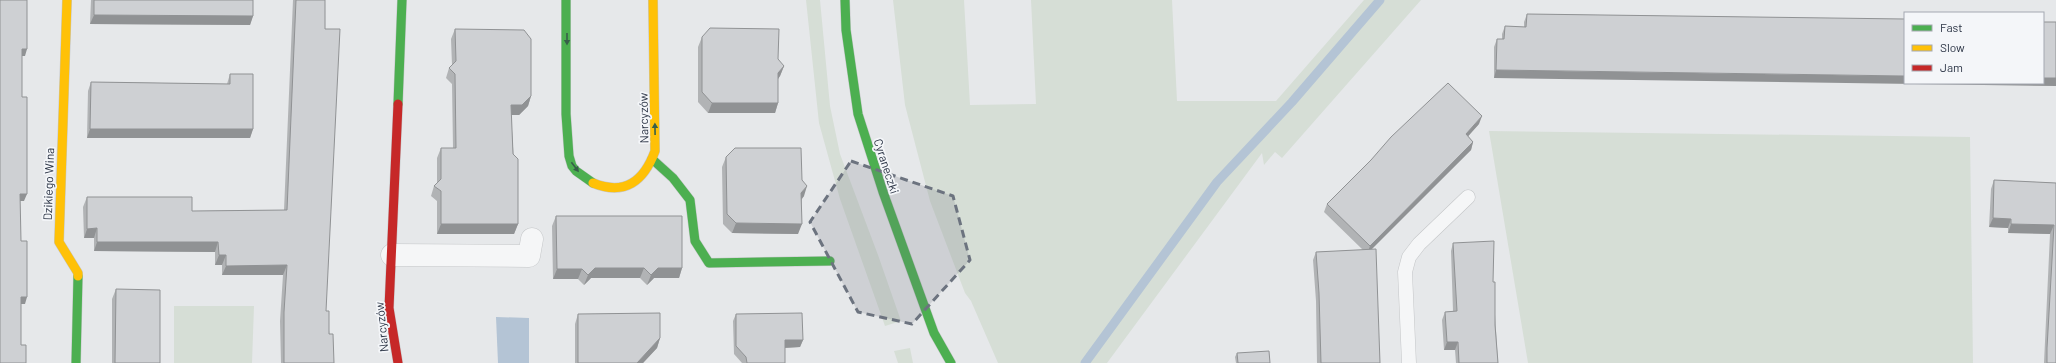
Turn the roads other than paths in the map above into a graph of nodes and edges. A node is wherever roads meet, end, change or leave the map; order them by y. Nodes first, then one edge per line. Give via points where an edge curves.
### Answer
1 (67, 0) edge
2 (402, 0) edge
3 (566, 0) edge
4 (653, 0) edge
5 (845, 0) edge
6 (652, 159) junction
7 (1468, 197) dead end
8 (532, 239) dead end
9 (392, 255) junction
10 (830, 260) dead end
11 (934, 333) junction
12 (933, 348) dead end
13 (76, 363) edge
14 (398, 363) edge
15 (951, 363) edge
16 (1409, 363) edge

1 - 13 street, Dzikiego Wina via 59,242 78,273
2 - 9 street, Narcyzów
3 -> 6 street, Narcyzów via 566,141 571,165 588,181 606,188 629,186 639,179
6 -> 4 street, Narcyzów via 655,152
5 - 11 street, Cyraneczki via 846,30 858,114
6 - 10 street via 673,178 690,200 695,241 709,264
7 - 16 lane via 1409,257 1405,272
8 - 9 street via 529,256
9 - 14 street, Narcyzów via 389,308
11 - 12 street, Cyraneczki
11 - 15 street, Cyraneczki

